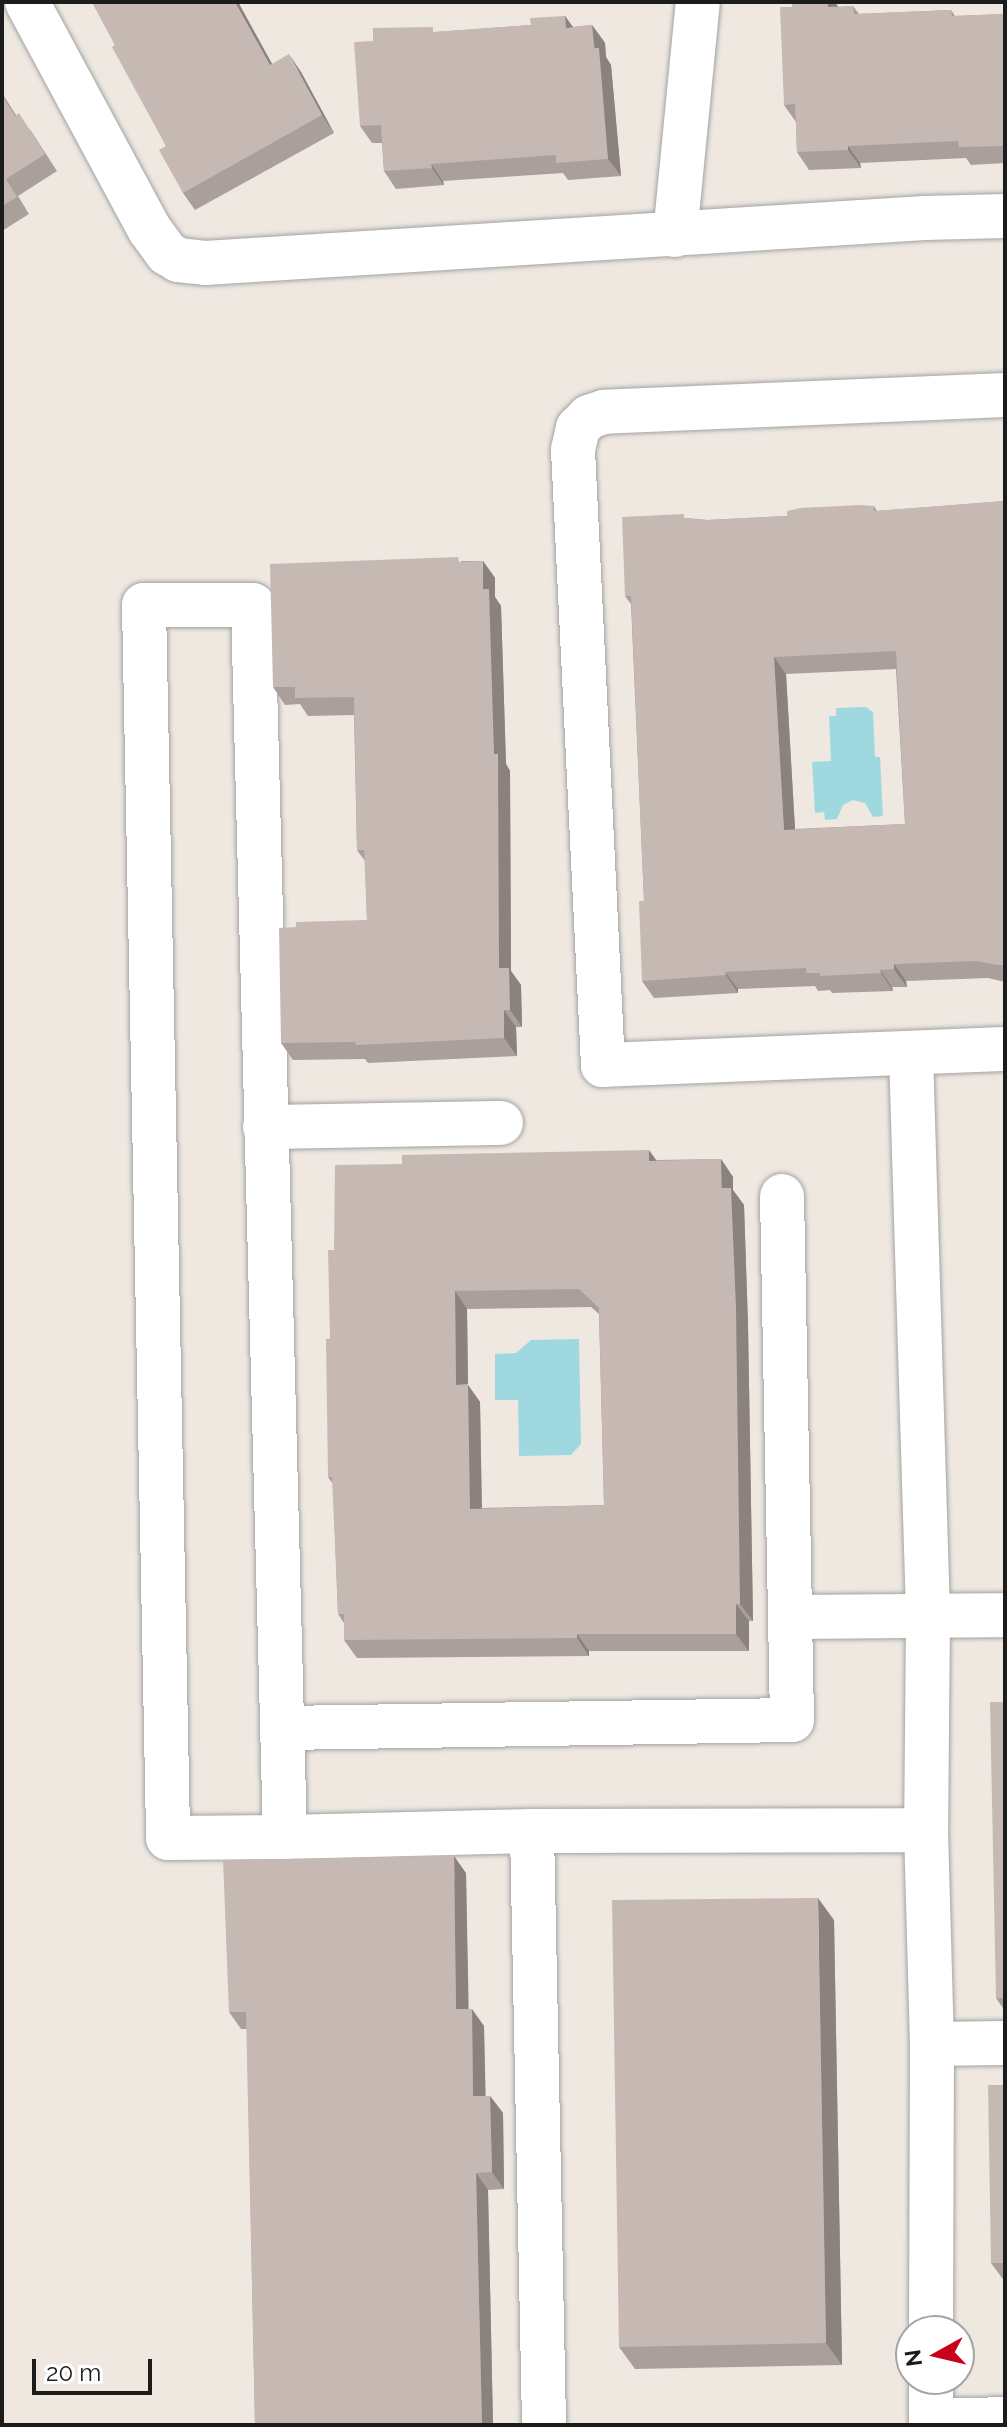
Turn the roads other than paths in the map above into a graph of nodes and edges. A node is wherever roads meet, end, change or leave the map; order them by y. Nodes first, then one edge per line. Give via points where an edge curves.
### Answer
1 (27, 2) edge
2 (698, 2) edge
3 (1005, 216) edge
4 (675, 235) junction
5 (1005, 395) edge
6 (1005, 1049) edge
7 (911, 1054) junction
8 (501, 1123) dead end
9 (265, 1127) junction
10 (782, 1196) dead end
11 (928, 1615) junction
12 (1005, 1615) edge
13 (790, 1617) junction
14 (283, 1728) junction
15 (926, 1830) junction
16 (532, 1831) junction
17 (285, 1837) junction
18 (1005, 2043) edge
19 (932, 2044) junction
20 (931, 2315) edge
21 (931, 2408) edge
22 (1005, 2419) edge
23 (544, 2425) edge

1 - 4 street via 150,230 178,260 205,263
2 - 4 street
3 - 4 street
5 - 7 street via 604,412 589,417 574,439 603,1065
6 - 7 street
7 - 11 street
8 - 9 street
9 - 14 street
9 - 17 street via 253,605 144,605 168,1838
10 - 13 street
11 - 12 street
11 - 13 street
11 - 15 street
13 - 14 street via 792,1720
14 - 17 street
15 - 16 street
15 - 19 street
16 - 17 street
16 - 23 street
18 - 19 street
19 - 20 street
21 - 22 street

